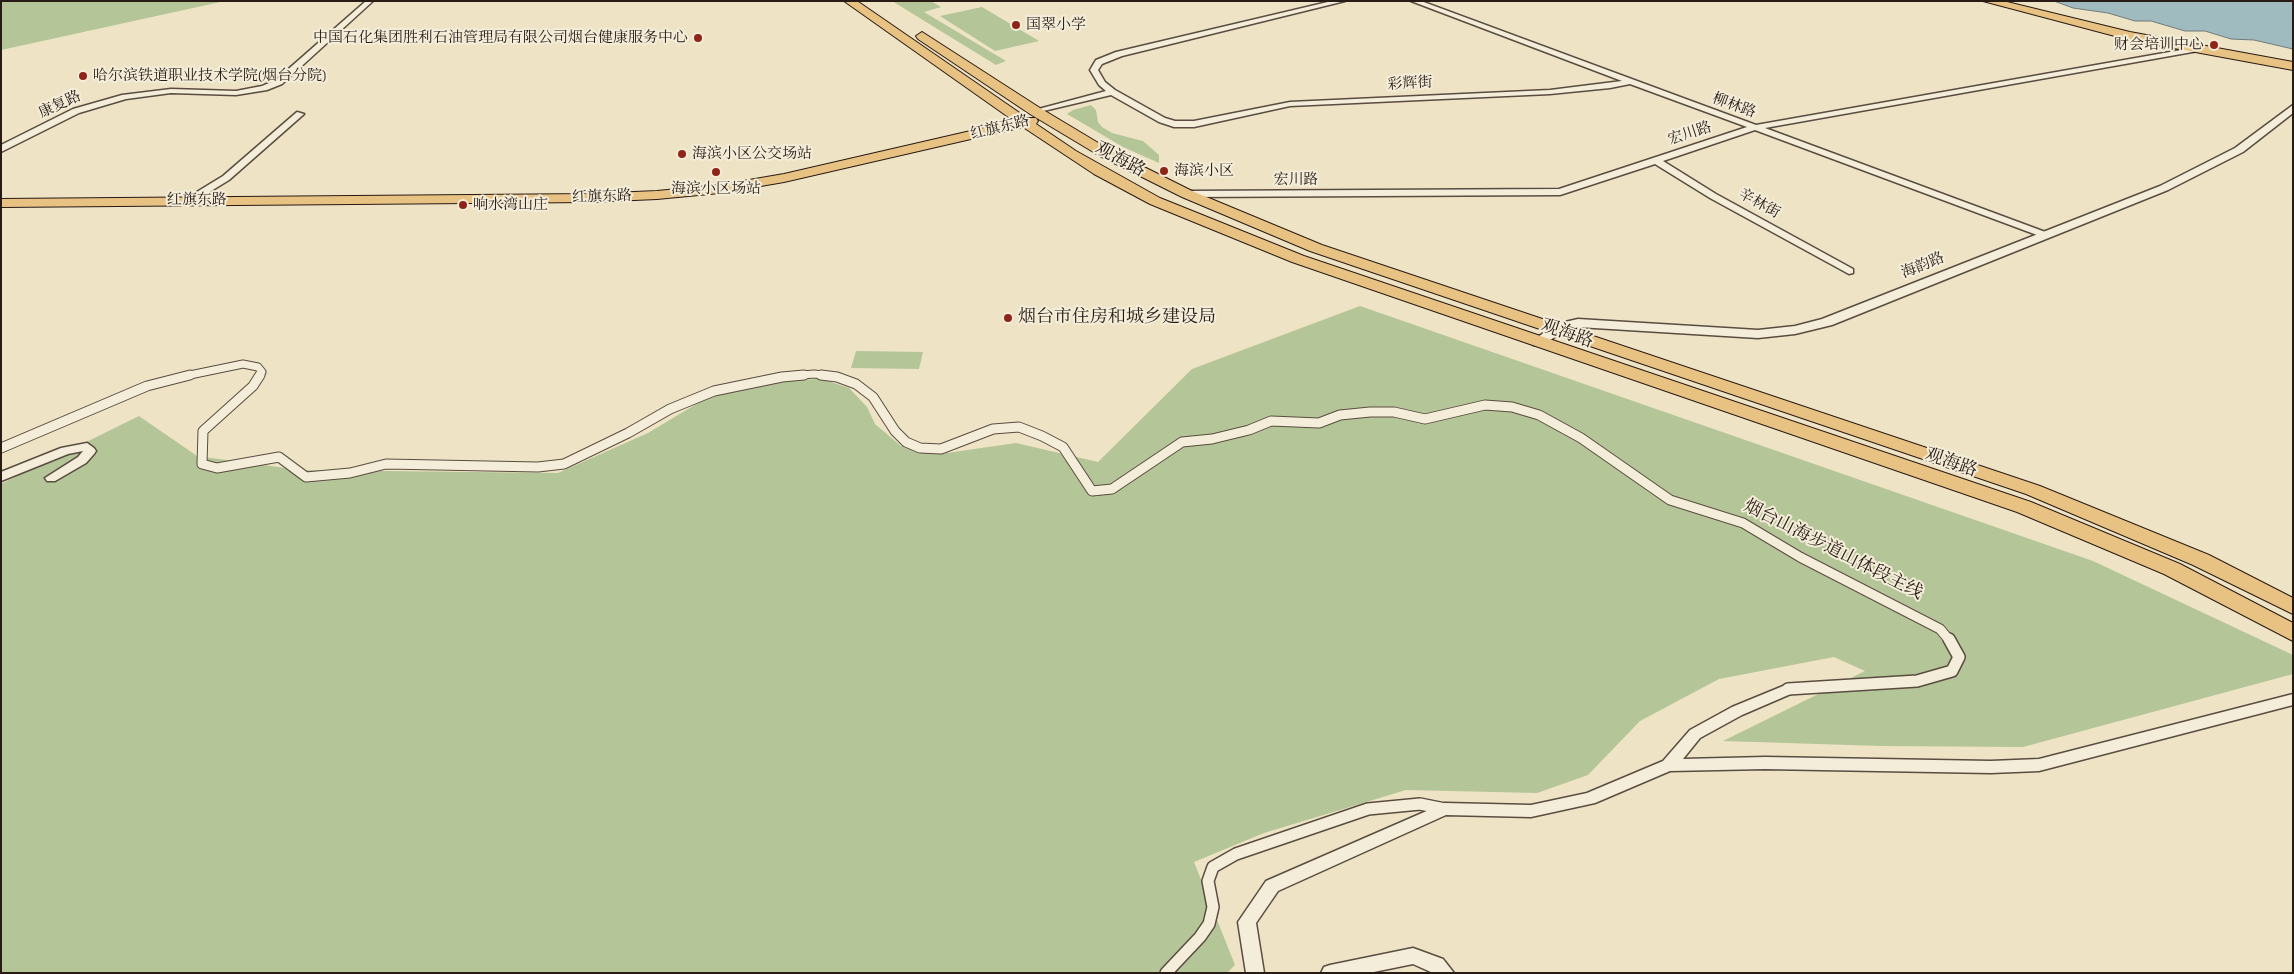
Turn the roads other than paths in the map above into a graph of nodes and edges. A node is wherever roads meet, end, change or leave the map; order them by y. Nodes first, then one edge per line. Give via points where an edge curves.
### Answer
1 (370, 1) edge
2 (849, 1) edge
3 (871, 1) edge
4 (1342, 1) edge
5 (1414, 1) edge
6 (1988, 1) edge
7 (2198, 48) junction
8 (2293, 66) edge
9 (1628, 82) junction
10 (1112, 92) junction
11 (2293, 108) edge
12 (300, 114) dead end
13 (1029, 117) junction
14 (1753, 128) junction
15 (1, 149) edge
16 (1655, 160) junction
17 (206, 192) junction
18 (1, 194) edge
19 (1187, 194) junction
20 (190, 200) junction
21 (1, 203) edge
22 (2045, 236) junction
23 (1849, 271) dead end
24 (1555, 330) junction
25 (1538, 342) junction
26 (1, 448) edge
27 (1, 477) edge
28 (51, 478) dead end
29 (2293, 606) edge
30 (2293, 633) edge
31 (1788, 689) joint
32 (2293, 699) edge
33 (1669, 765) junction
34 (1445, 809) junction
35 (1166, 973) edge
36 (1255, 973) edge
37 (1330, 973) edge
38 (1444, 973) edge

1 - 15 street, 康复路 via 279,82 264,88 218,94 164,91 125,97 76,111
2 - 13 main road, 观海路
3 - 13 main road, 观海路
4 - 10 street, 彩辉街 via 1119,54 1099,62 1094,70 1102,84
5 - 9 street, 柳林路
6 - 7 main road via 2121,34
7 - 8 main road
7 - 14 street, 宏川路
9 - 10 street, 彩辉街 via 1550,92 1290,104 1194,124 1162,120
9 - 14 street, 柳林路
10 - 13 street
11 - 22 street, 海韵路 via 2239,150 2164,188
12 - 17 street
13 - 17 main road, 红旗东路 via 781,171 658,187
13 - 19 main road, 观海路
13 - 20 main road, 红旗东路 via 784,178 720,189 588,198
13 - 25 main road, 观海路 via 1098,171 1190,216 1298,259
14 - 16 street, 宏川路
14 - 22 street, 柳林路
16 - 19 street, 宏川路 via 1560,192
16 - 23 street, 辛林街
17 - 18 main road, 红旗东路
17 - 20 street
19 - 24 main road, 观海路 via 1316,248
20 - 21 main road, 红旗东路
22 - 24 street, 海韵路 via 1811,327 1749,334 1587,323
24 - 25 street, 海韵路
24 - 29 main road, 观海路 via 2033,490 2201,560
25 - 30 main road, 观海路 via 2033,510 2172,569
26 - 31 street, 烟台山海步道山体段主线 via 147,386 243,364 258,367 262,372 253,386 203,431 202,464 217,468 279,457 306,477 350,473 386,464 538,467 564,464 670,409 714,391 814,374 856,384 873,397 906,442 920,448 941,449 993,429 1019,427 1042,436 1063,447 1092,491 1112,489 1182,442 1212,439 1271,421 1318,423 1340,415 1370,412 1394,412 1425,418 1485,405 1512,407 1538,415 1581,438 1670,500 1743,523 1800,557 1940,629 1959,657 1952,671 1917,682
27 - 28 street via 65,451 87,447 90,451 82,460
31 - 33 street, 烟台山海步道山体段主线 via 1695,734
32 - 33 street via 2039,765
33 - 34 street, 烟台山海步道山体段主线 via 1589,799 1532,811
34 - 35 street, 烟台山海步道山体段主线 via 1420,804 1368,809 1236,854 1214,867 1208,880 1214,907 1209,924
34 - 36 street via 1272,886 1247,922
37 - 38 street via 1413,956 1437,965

